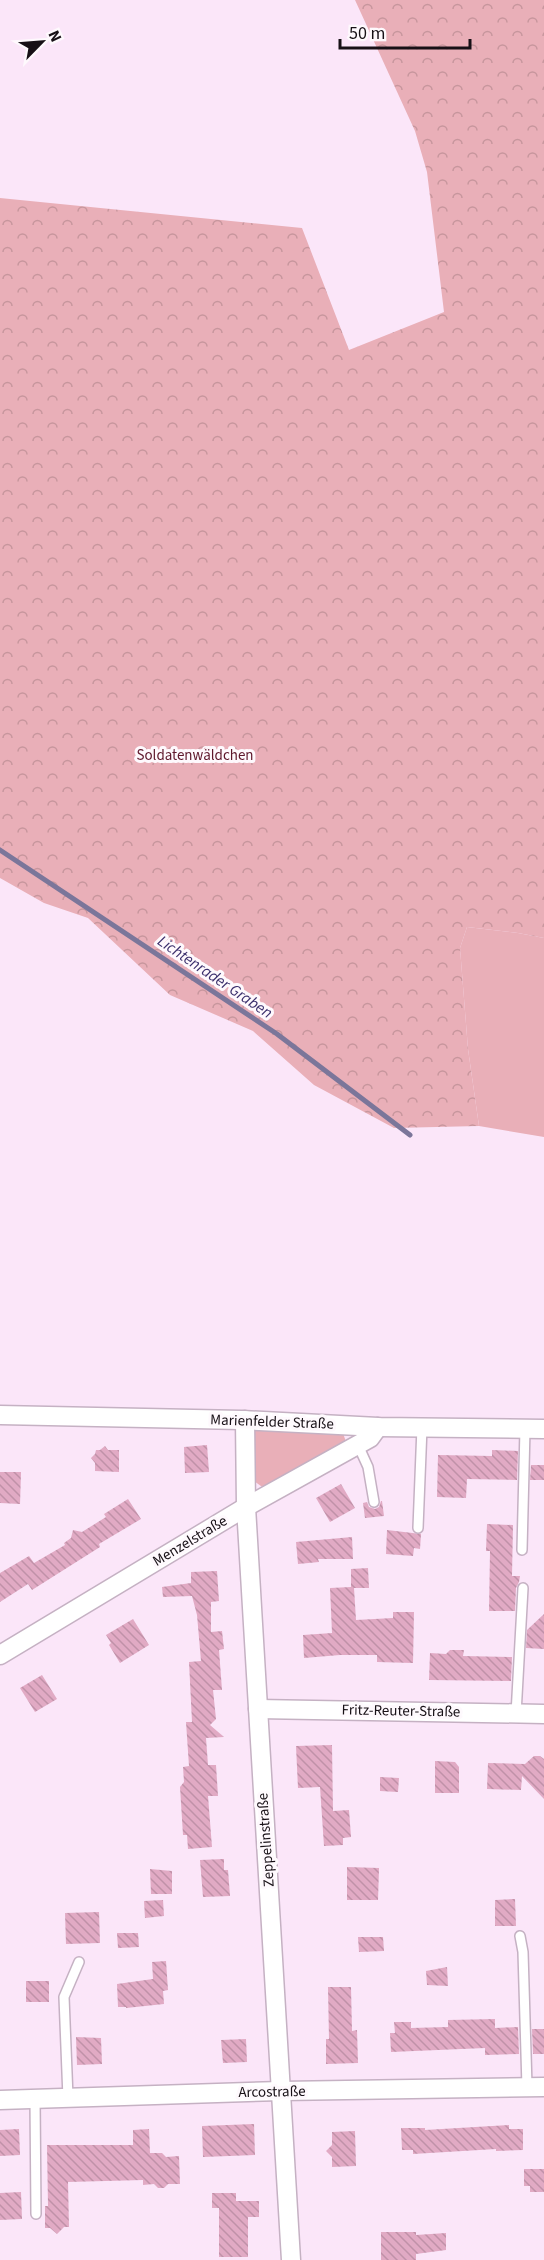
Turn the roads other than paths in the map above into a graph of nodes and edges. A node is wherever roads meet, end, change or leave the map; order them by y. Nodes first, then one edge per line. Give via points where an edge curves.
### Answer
1 (0, 1415) edge
2 (245, 1420) junction
3 (378, 1426) junction
4 (422, 1427) junction
5 (525, 1429) junction
6 (544, 1429) edge
7 (358, 1445) junction
8 (374, 1502) dead end
9 (246, 1508) junction
10 (418, 1528) dead end
11 (522, 1550) dead end
12 (523, 1588) dead end
13 (0, 1655) edge
14 (258, 1709) junction
15 (516, 1713) junction
16 (544, 1714) edge
17 (520, 1936) dead end
18 (79, 1962) dead end
19 (535, 2087) edge
20 (281, 2091) junction
21 (68, 2098) junction
22 (34, 2099) junction
23 (0, 2100) edge
24 (36, 2214) dead end
25 (291, 2260) edge

1 - 2 street, Marienfelder Straße
2 - 3 street, Marienfelder Straße
2 - 9 street, Zeppelinstraße
3 - 4 street, Marienfelder Straße
3 - 7 street, Menzelstraße via 370,1438
4 - 5 street, Marienfelder Straße
4 - 10 lane
5 - 6 street, Marienfelder Straße
5 - 11 lane
7 - 8 lane via 369,1467
7 - 9 street, Menzelstraße
9 - 13 street, Menzelstraße
9 - 14 street, Zeppelinstraße
12 - 15 lane
14 - 15 street, Fritz-Reuter-Straße
14 - 20 street, Zeppelinstraße
15 - 16 street, Fritz-Reuter-Straße
17 - 19 lane
18 - 21 lane via 64,1997
19 - 20 street, Arcostraße
20 - 21 street, Arcostraße
20 - 25 street, Zeppelinstraße
21 - 22 street, Arcostraße
22 - 23 street, Arcostraße
22 - 24 lane

